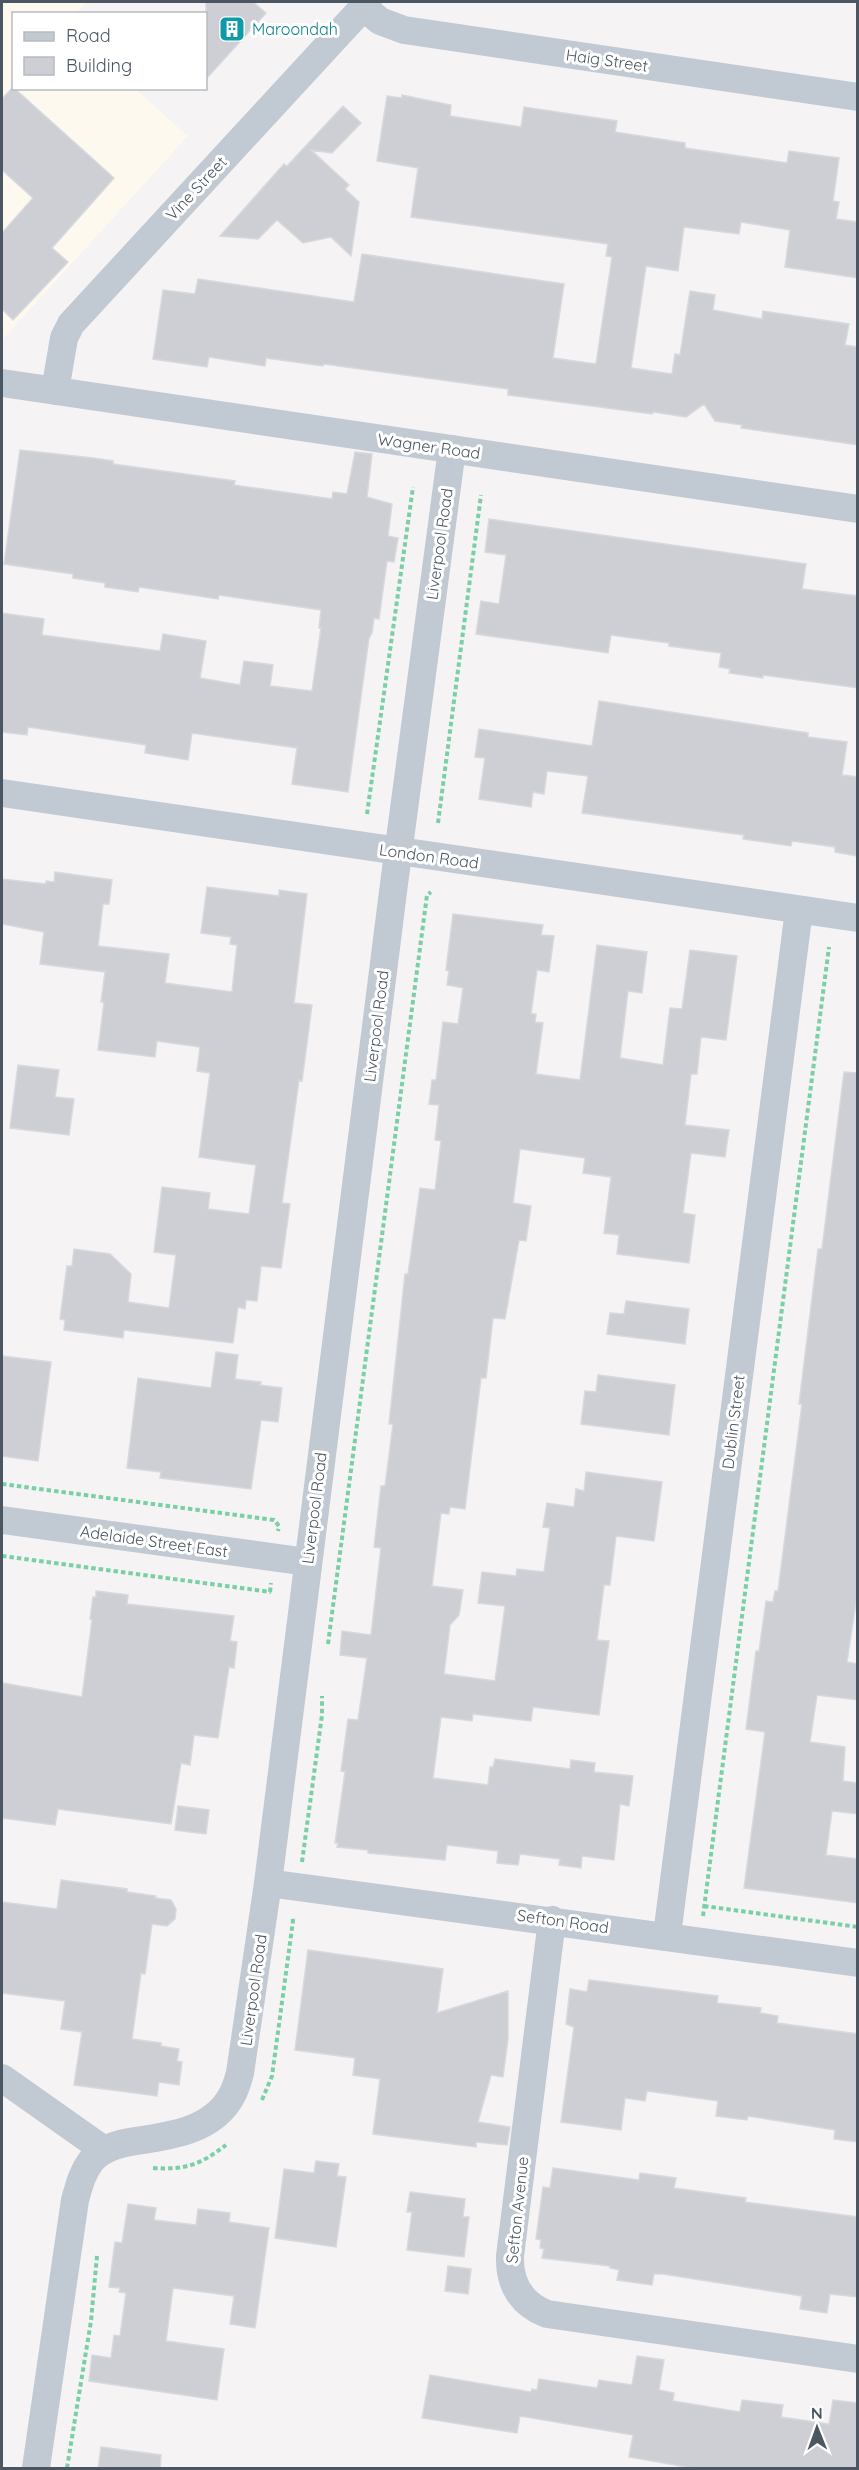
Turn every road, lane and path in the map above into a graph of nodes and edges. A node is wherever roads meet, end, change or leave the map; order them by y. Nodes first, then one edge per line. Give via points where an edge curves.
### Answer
1 (365, 4) edge
2 (858, 97) edge
3 (2, 383) edge
4 (55, 391) junction
5 (452, 449) junction
6 (413, 487) dead end
7 (481, 495) dead end
8 (858, 509) edge
9 (2, 793) edge
10 (367, 813) dead end
11 (438, 823) dead end
12 (398, 851) junction
13 (431, 892) dead end
14 (799, 910) junction
15 (858, 918) edge
16 (829, 947) dead end
17 (2, 1484) edge
18 (2, 1520) edge
19 (279, 1526) dead end
20 (2, 1556) edge
21 (307, 1562) junction
22 (275, 1593) dead end
23 (327, 1650) dead end
24 (322, 1695) dead end
25 (302, 1862) dead end
26 (268, 1883) junction
27 (704, 1906) junction
28 (291, 1915) dead end
29 (703, 1915) dead end
30 (552, 1920) junction
31 (858, 1927) edge
32 (667, 1935) junction
33 (858, 1963) edge
34 (2, 2078) edge
35 (257, 2108) dead end
36 (231, 2140) dead end
37 (104, 2150) junction
38 (143, 2168) dead end
39 (99, 2245) dead end
40 (858, 2359) edge
41 (36, 2469) edge
42 (67, 2469) edge

1 - 2 street, Haig Street via 380,21 404,30
1 - 4 street, Vine Street via 71,324 64,338
3 - 4 street, Wagner Road
4 - 5 street, Wagner Road
5 - 8 street, Wagner Road
5 - 12 street, Liverpool Road
6 - 10 path
7 - 11 path
9 - 12 street, London Road
12 - 14 street, London Road
12 - 21 street, Liverpool Road
13 - 23 path via 427,895
14 - 15 street, London Road
14 - 32 street, Dublin Street
16 - 27 path
17 - 19 path via 274,1520
18 - 21 street, Adelaide Street East
20 - 22 path
21 - 26 street, Liverpool Road
24 - 25 path
26 - 30 street, Sefton Road
26 - 37 street, Liverpool Road via 240,2073 232,2096 218,2113 192,2130
27 - 29 path
27 - 31 path
28 - 35 path via 272,2076
30 - 32 street, Sefton Road
30 - 40 street, Sefton Avenue via 510,2256 513,2284 521,2297 533,2309 547,2314
32 - 33 street, Sefton Road
34 - 37 street
36 - 38 path via 192,2165 172,2170
37 - 41 street via 81,2178 75,2200
39 - 42 path

